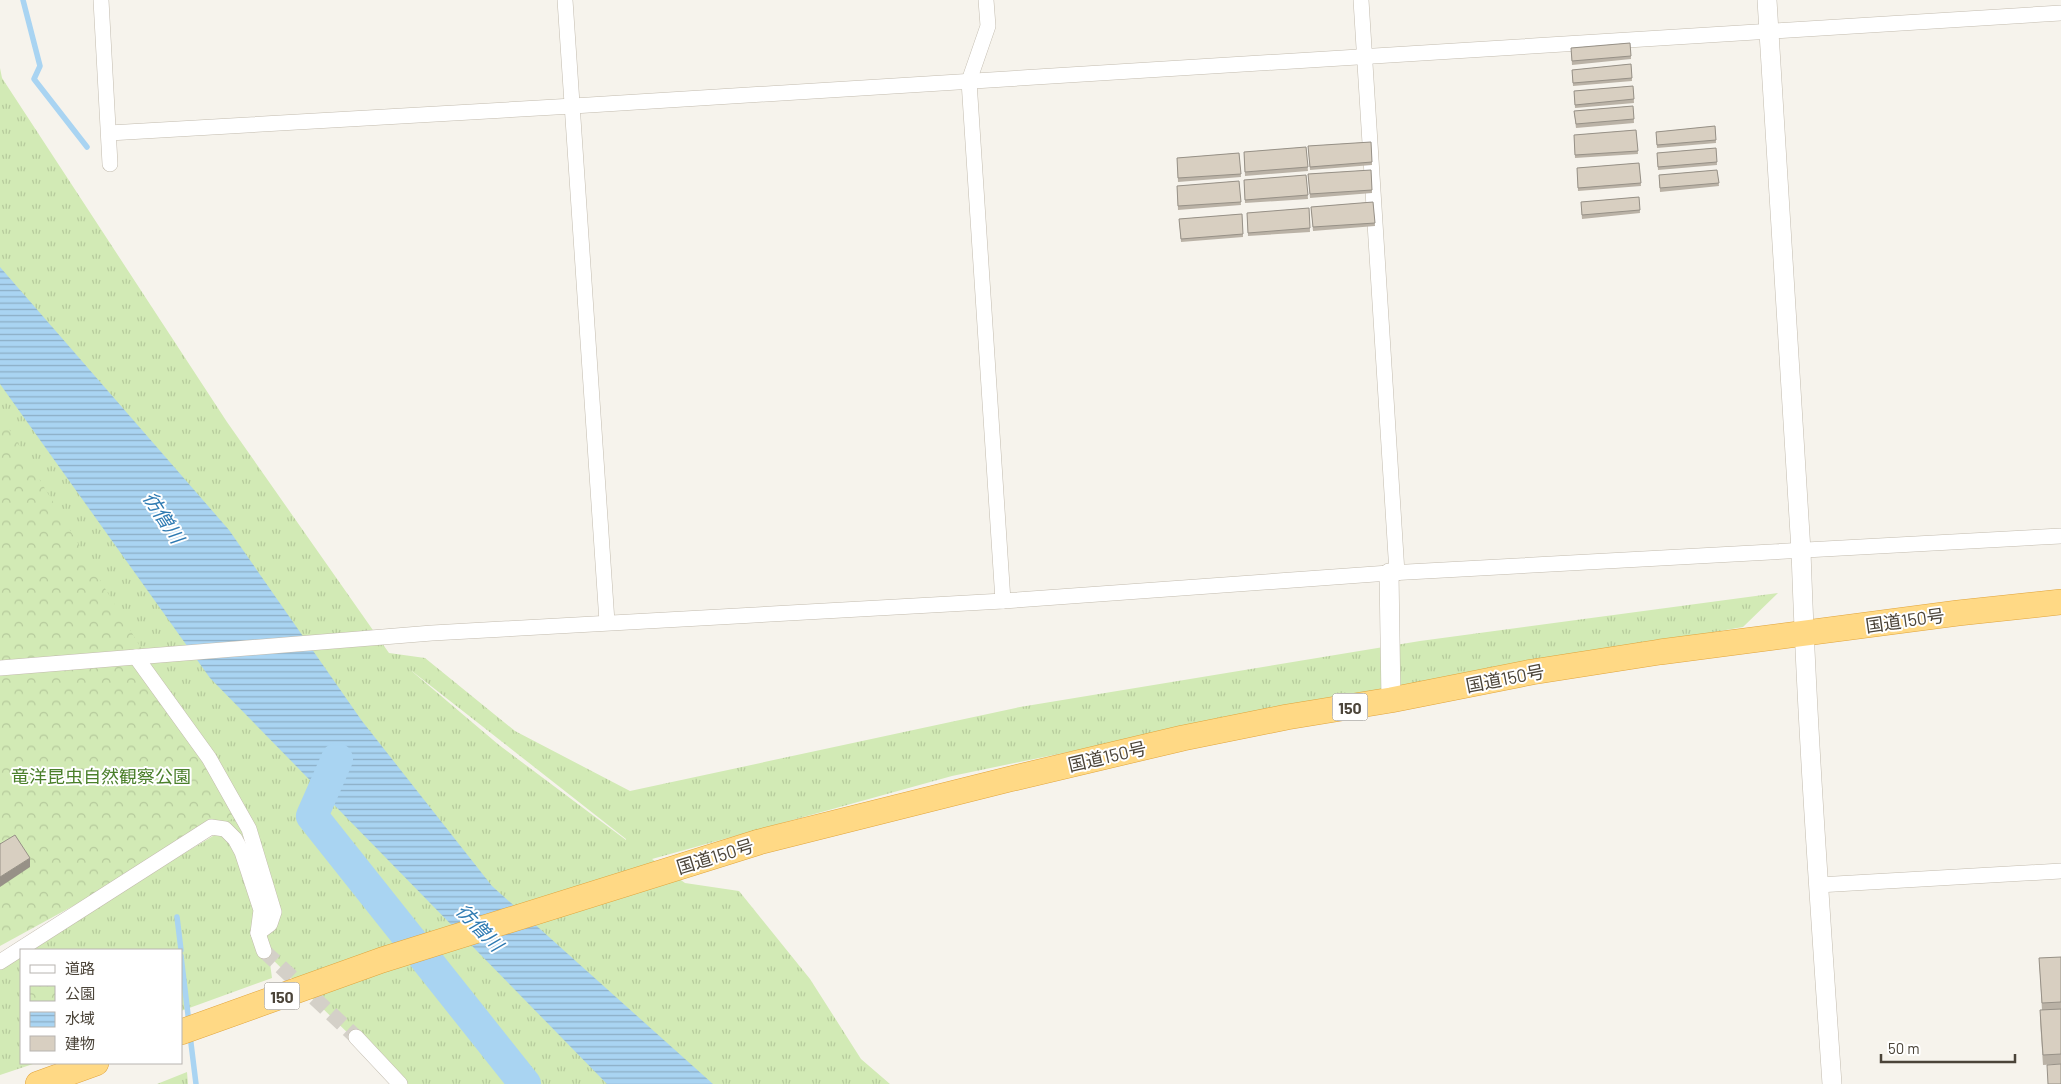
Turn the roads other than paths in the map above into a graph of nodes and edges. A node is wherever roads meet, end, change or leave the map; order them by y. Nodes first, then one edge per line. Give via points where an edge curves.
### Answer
1 (101, 0) edge
2 (566, 0) edge
3 (986, 0) edge
4 (1361, 0) edge
5 (1767, 0) edge
6 (2061, 13) edge
7 (1769, 31) junction
8 (1364, 57) junction
9 (969, 81) junction
10 (573, 106) junction
11 (109, 133) junction
12 (110, 164) dead end
13 (2061, 536) edge
14 (1801, 551) junction
15 (1393, 573) junction
16 (1003, 601) junction
17 (2061, 602) edge
18 (607, 622) junction
19 (1804, 633) junction
20 (136, 657) junction
21 (0, 668) edge
22 (1391, 700) junction
23 (2061, 871) edge
24 (1818, 886) junction
25 (258, 933) junction
26 (20, 949) edge
27 (20, 949) edge
28 (264, 951) tunnel mouth
29 (0, 962) edge
30 (182, 1032) edge
31 (356, 1037) tunnel mouth
32 (93, 1064) edge
33 (38, 1084) edge
34 (400, 1084) edge
35 (1832, 1084) edge

1 - 11 street
2 - 10 street
3 - 9 street via 988,26
4 - 8 street
5 - 7 street
6 - 7 street
7 - 8 street
7 - 14 street
8 - 9 street
8 - 15 street
9 - 10 street
9 - 16 street
10 - 11 street
10 - 18 street
11 - 12 street
13 - 14 street
14 - 15 street
14 - 19 street
15 - 16 street
15 - 22 street
16 - 18 street
17 - 19 highway, 国道150号 / 150
18 - 20 street
19 - 22 highway, 国道150号 / 150 via 1542,671
19 - 24 street
20 - 21 street
20 - 25 street via 209,758 249,830 274,912 270,924
22 - 30 highway, 国道150号 / 150 via 1249,725 1020,776 759,842 382,960
23 - 24 street
24 - 35 street
25 - 27 street via 261,910 242,852 225,828 211,827
25 - 28 street
26 - 29 street
31 - 34 street
32 - 33 highway

